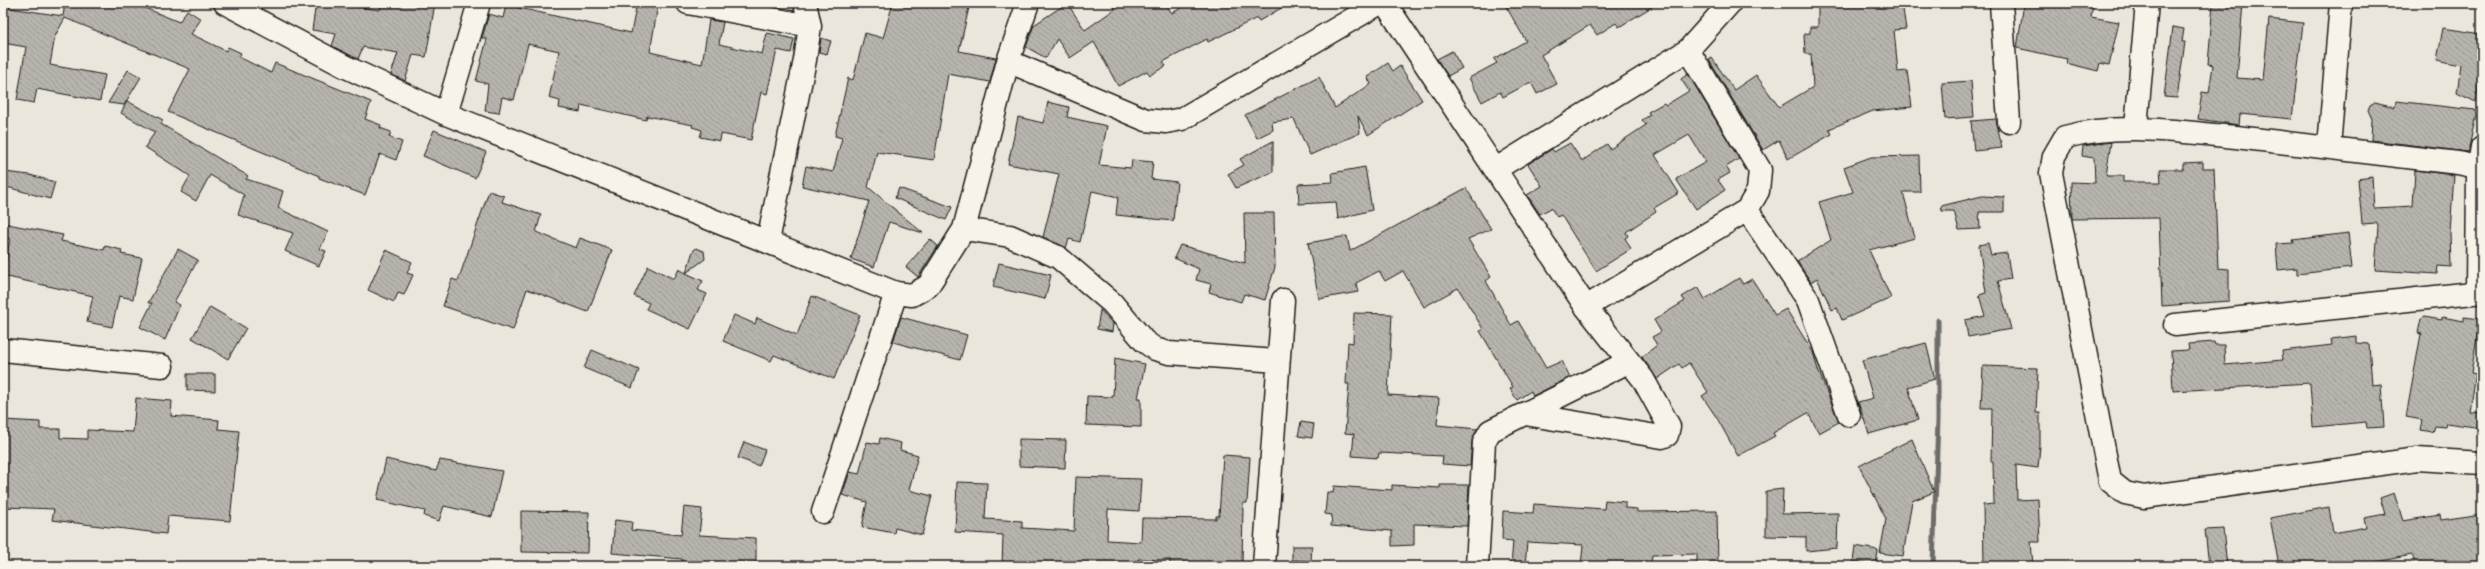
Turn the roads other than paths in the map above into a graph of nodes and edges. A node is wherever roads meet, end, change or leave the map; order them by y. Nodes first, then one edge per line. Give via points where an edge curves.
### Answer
1 (225, 3) edge
2 (479, 3) edge
3 (688, 3) edge
4 (805, 3) edge
5 (1028, 3) edge
6 (1380, 3) edge
7 (1385, 3) edge
8 (1730, 3) edge
9 (2001, 3) edge
10 (2147, 3) edge
11 (2342, 3) edge
12 (810, 26) junction
13 (1688, 50) junction
14 (1008, 61) junction
15 (446, 114) junction
16 (2009, 122) dead end
17 (2136, 128) junction
18 (2329, 147) junction
19 (2482, 147) edge
20 (1496, 169) junction
21 (2478, 171) junction
22 (1746, 210) junction
23 (964, 229) junction
24 (768, 241) junction
25 (2479, 292) edge
26 (896, 293) junction
27 (1283, 300) dead end
28 (1586, 307) junction
29 (2175, 325) dead end
30 (3, 350) edge
31 (1278, 361) junction
32 (1628, 362) junction
33 (162, 366) dead end
34 (1524, 414) junction
35 (1849, 415) dead end
36 (2482, 463) edge
37 (823, 512) dead end
38 (1264, 566) edge
39 (1478, 566) edge

1 - 15 street via 344,66
2 - 15 street
3 - 12 street
4 - 12 street
5 - 14 street
6 - 14 street via 1182,119 1166,122 1146,120
7 - 20 street
8 - 13 street
9 - 16 street
10 - 17 street
11 - 18 street
12 - 24 street
13 - 20 street
13 - 22 street via 1760,170 1758,192
14 - 23 street
15 - 24 street
17 - 18 street
17 - 36 street via 2092,130 2065,138 2054,156 2051,172 2110,481 2125,493 2144,497 2417,459
18 - 21 street via 2458,163 2472,166
19 - 21 street
20 - 28 street
21 - 25 street
22 - 28 street
22 - 35 street via 1808,300
23 - 26 street via 928,286 912,295
23 - 31 street via 1010,236 1058,257 1112,303 1144,341 1155,349 1169,353
24 - 26 street
25 - 29 street
26 - 37 street
27 - 31 street
28 - 32 street
30 - 33 street
31 - 38 street
32 - 34 street
32 - 34 street via 1642,379 1668,426 1667,435
34 - 39 street via 1490,431 1484,442

